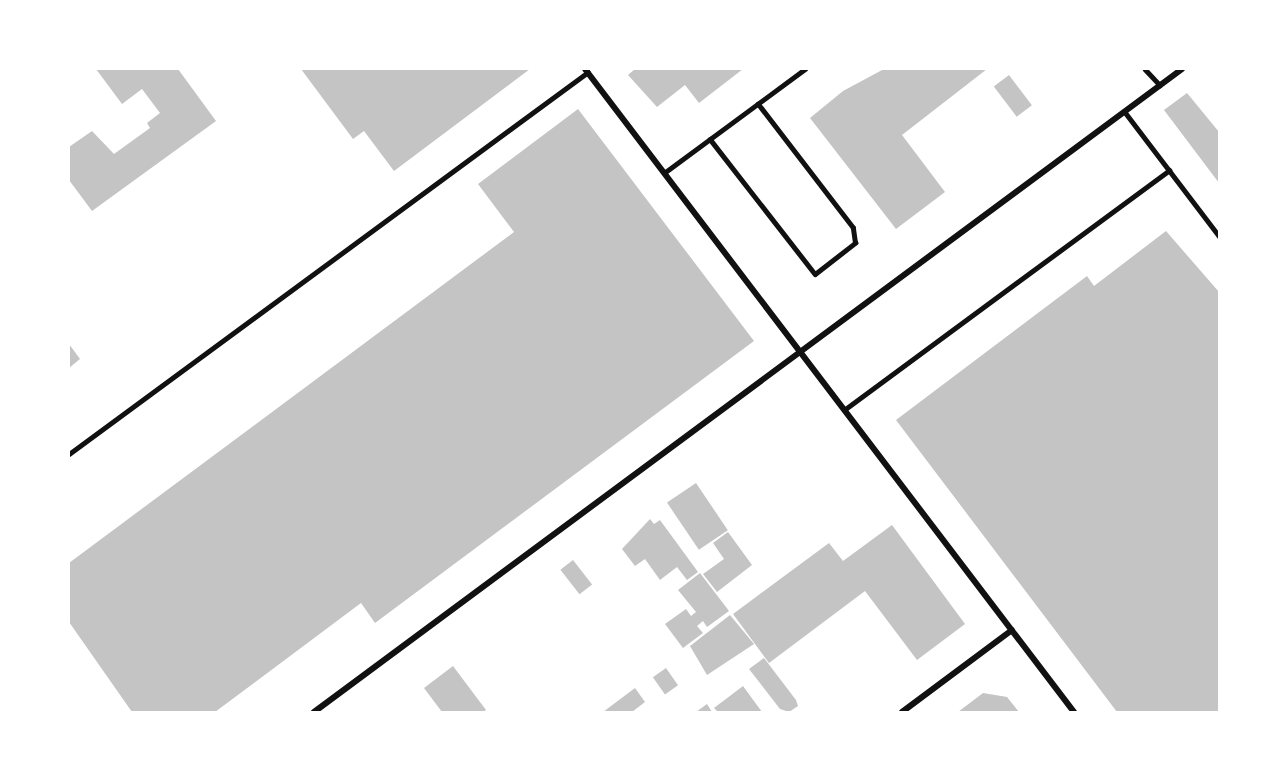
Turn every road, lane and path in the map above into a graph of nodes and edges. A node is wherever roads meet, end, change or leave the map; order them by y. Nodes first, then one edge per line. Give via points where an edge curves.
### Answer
1 (805, 69) edge
2 (1145, 69) edge
3 (1182, 69) edge
4 (588, 70) edge
5 (1160, 86) junction
6 (758, 104) junction
7 (1125, 112) junction
8 (710, 139) junction
9 (1169, 170) junction
10 (664, 173) junction
11 (1219, 236) edge
12 (801, 353) junction
13 (844, 410) junction
14 (69, 454) edge
15 (1012, 630) junction
16 (314, 712) edge
17 (902, 712) edge
18 (1074, 712) edge

1 - 6 lane
2 - 5 lane
3 - 5 street
4 - 10 street
4 - 14 lane
5 - 7 street
6 - 8 lane
6 - 8 lane via 853,228 855,243 815,274
7 - 9 lane
7 - 12 street
8 - 10 lane
9 - 11 lane
9 - 13 lane
10 - 12 street
12 - 13 street
12 - 16 street
13 - 15 street
15 - 17 street
15 - 18 street

